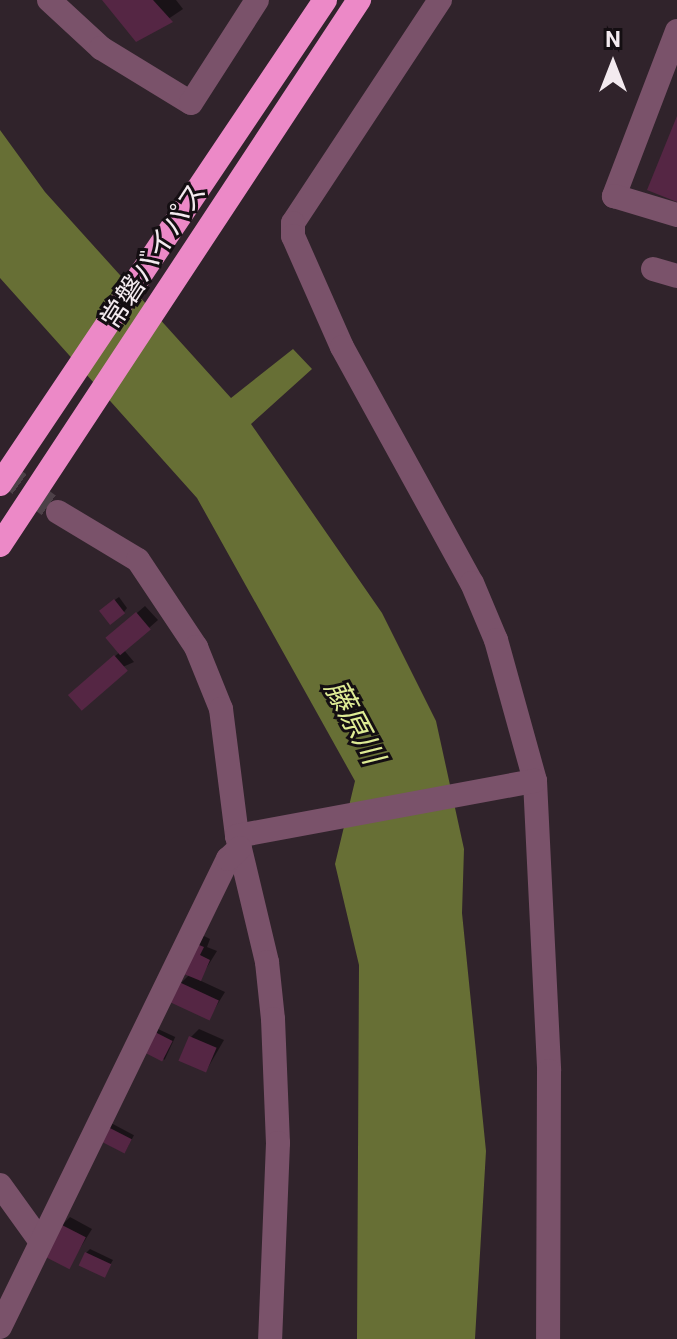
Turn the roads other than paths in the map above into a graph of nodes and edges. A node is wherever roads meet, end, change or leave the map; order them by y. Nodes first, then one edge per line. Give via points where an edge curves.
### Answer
1 (49, 0) edge
2 (257, 0) edge
3 (325, 0) edge
4 (359, 0) edge
5 (440, 0) edge
6 (677, 31) edge
7 (677, 215) edge
8 (653, 269) dead end
9 (677, 276) edge
10 (0, 484) edge
11 (58, 512) tunnel mouth
12 (0, 545) edge
13 (535, 781) junction
14 (238, 842) junction
15 (0, 1185) edge
16 (41, 1242) junction
17 (0, 1327) edge
18 (270, 1339) edge
19 (548, 1339) edge

1 - 2 street via 101,48 191,103
3 - 10 highway, 常磐バイパス
4 - 12 highway, 常磐バイパス
5 - 13 street via 300,211 293,236 342,347 472,583 496,640
6 - 7 street via 614,196
8 - 9 street
11 - 14 street via 138,560 196,647 221,709
13 - 14 street
13 - 19 street via 549,1071
14 - 16 street
14 - 18 street via 265,951 273,1019 278,1143
15 - 16 street
16 - 17 street

